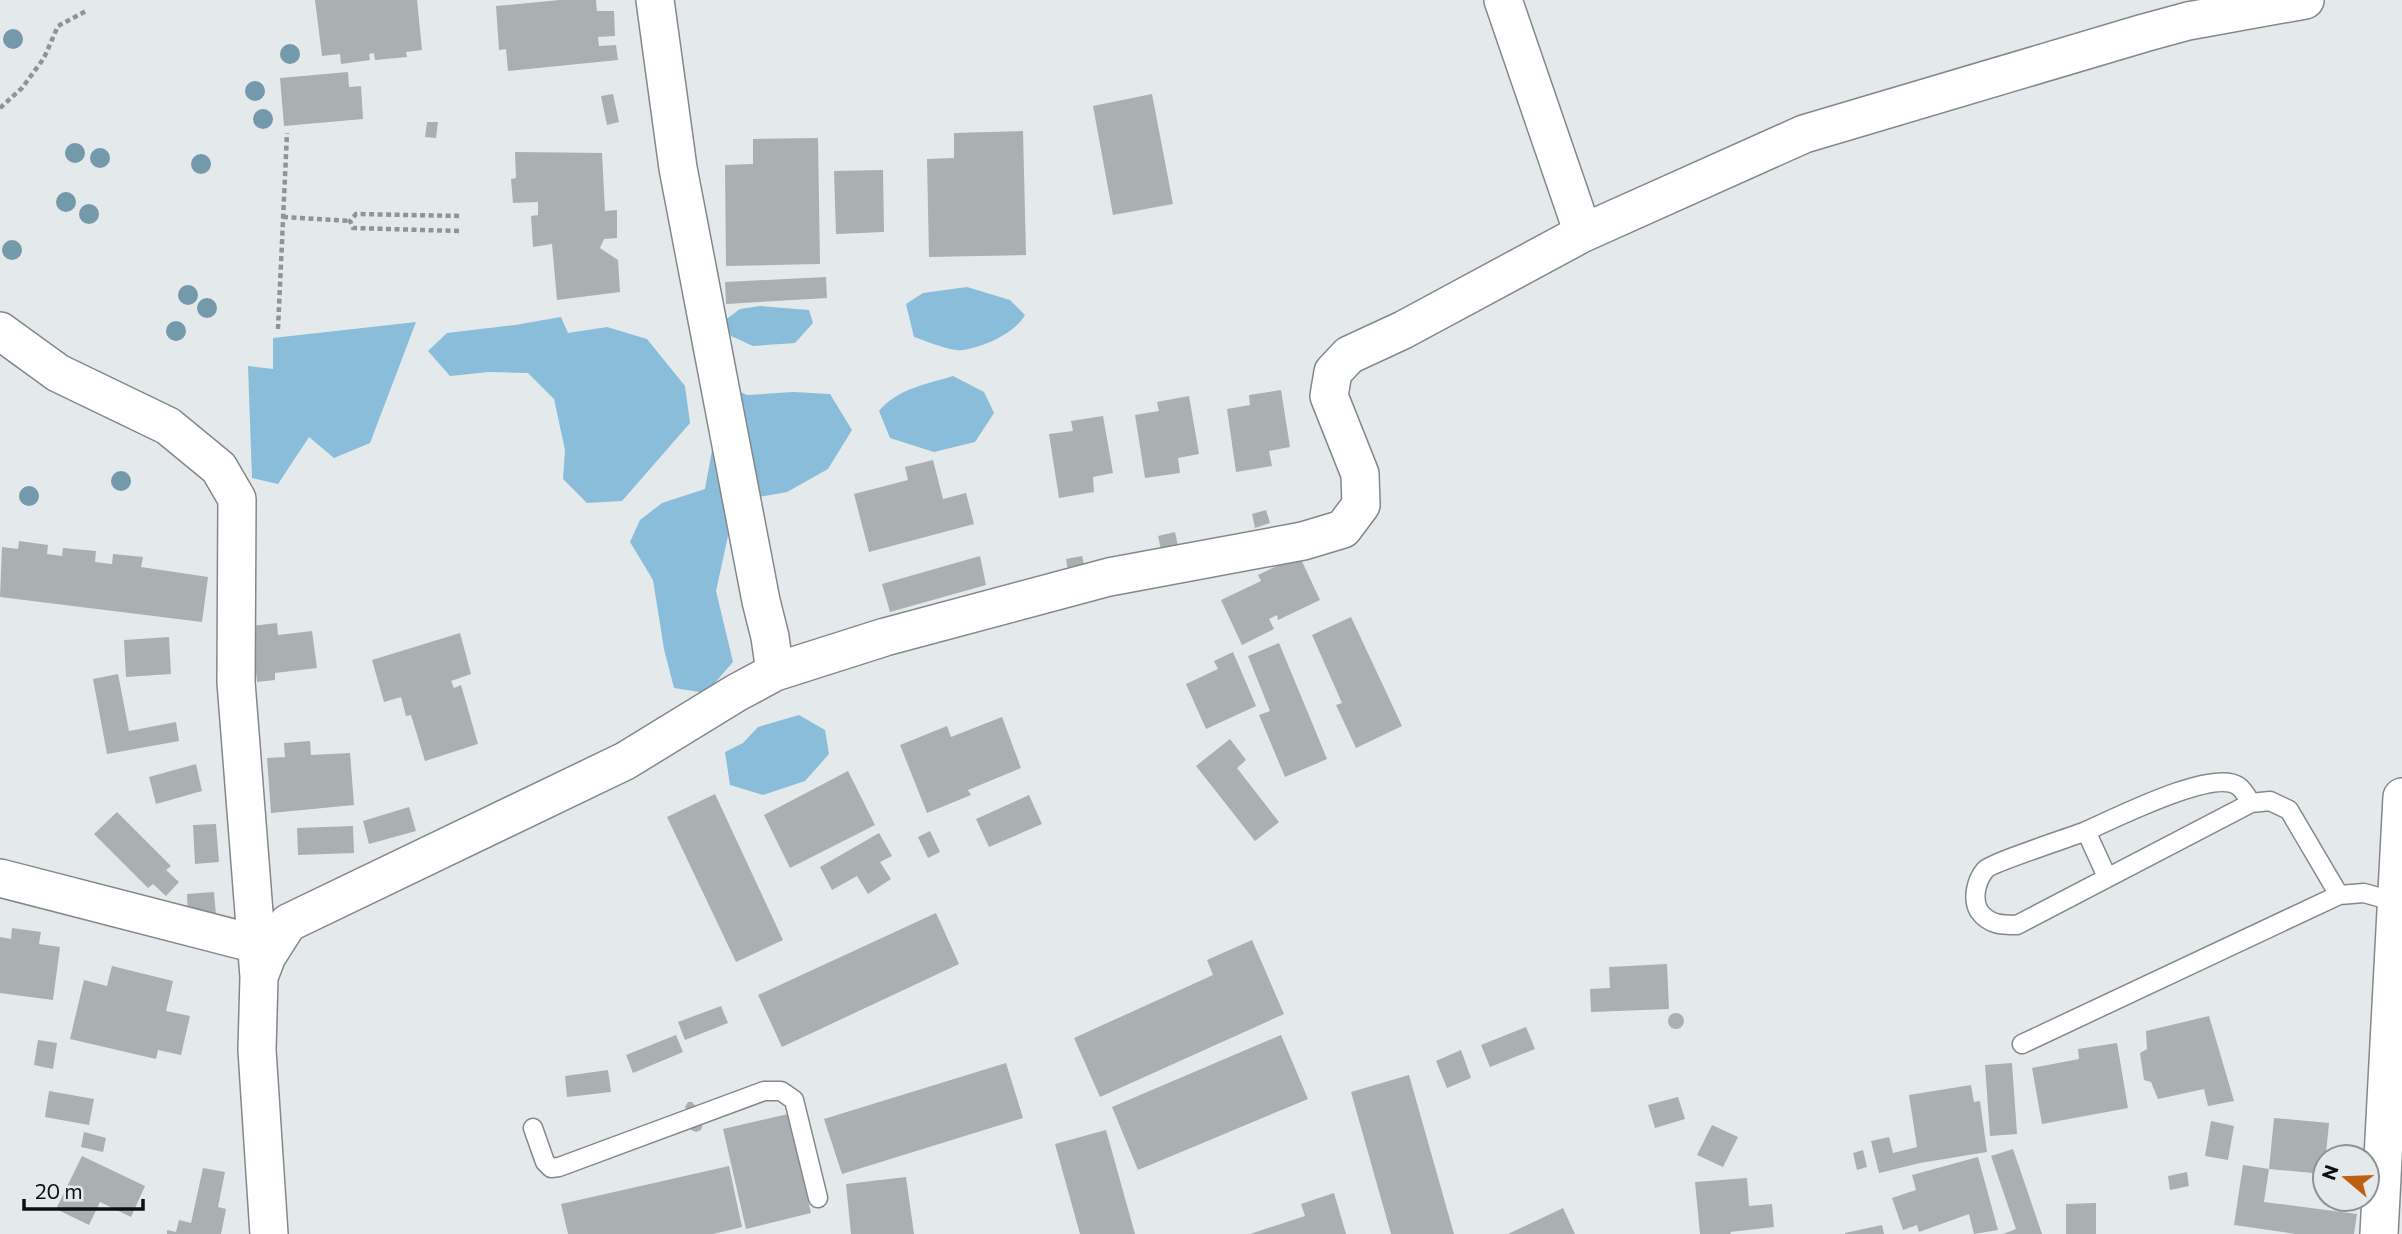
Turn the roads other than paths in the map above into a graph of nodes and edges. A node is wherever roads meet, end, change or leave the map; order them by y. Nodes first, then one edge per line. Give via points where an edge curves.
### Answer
1 (655, 0) edge
2 (1503, 0) edge
3 (2305, 0) edge
4 (1583, 233) junction
5 (0, 331) edge
6 (775, 673) junction
7 (2402, 797) edge
8 (2251, 803) junction
9 (2086, 831) junction
10 (2107, 877) junction
11 (0, 878) edge
12 (2339, 895) junction
13 (2396, 902) junction
14 (257, 961) junction
15 (2022, 1044) dead end
16 (533, 1128) dead end
17 (818, 1198) dead end
18 (269, 1234) edge
19 (2379, 1234) edge

1 - 6 street via 678,168
2 - 4 street
3 - 4 street via 2188,21 1804,134
4 - 6 street via 1349,355 1333,372 1329,396 1360,474 1361,505 1343,529 1303,541 1109,577 885,636
5 - 14 street via 58,373 168,426 219,468 237,499 236,682
6 - 14 street via 625,761 288,923 267,956
7 - 13 street
8 - 9 lane via 2238,785 2218,781 2196,785
8 - 10 lane
8 - 12 lane via 2270,801 2289,810
9 - 10 lane
9 - 10 lane via 1986,868 1976,886 1977,907 1998,925 2017,925
11 - 14 street
12 - 13 lane via 2364,893
12 - 15 lane
13 - 19 street
14 - 18 street via 257,1050
16 - 17 lane via 545,1161 551,1168 559,1167 764,1091 781,1091 794,1100

